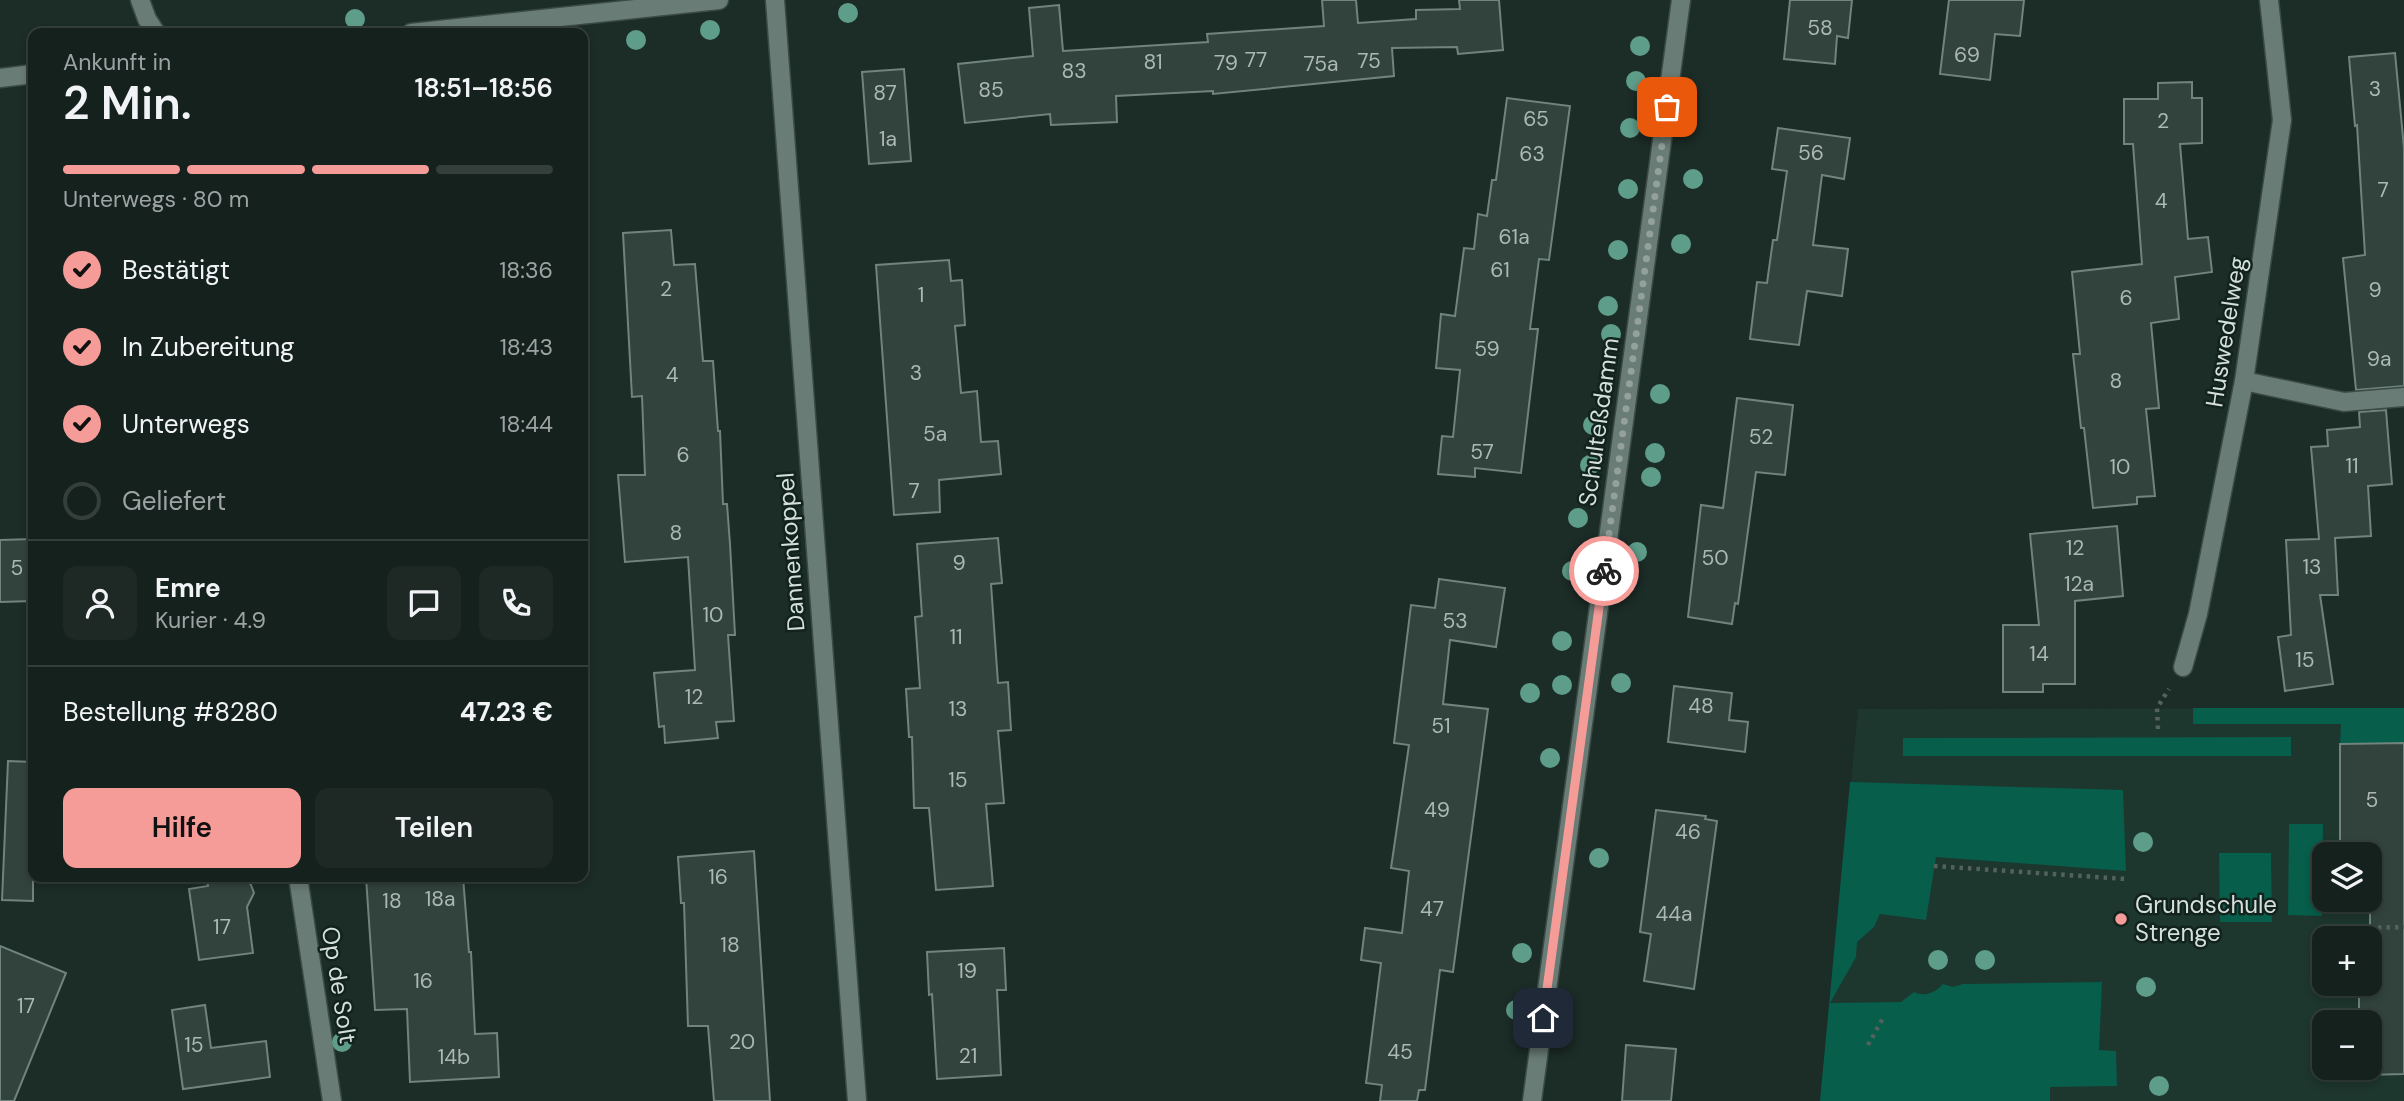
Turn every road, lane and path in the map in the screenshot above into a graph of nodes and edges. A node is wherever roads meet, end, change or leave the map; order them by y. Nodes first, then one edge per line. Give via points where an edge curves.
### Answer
1 (140, 0) edge
2 (719, 0) edge
3 (775, 0) edge
4 (1681, 0) edge
5 (2269, 0) edge
6 (602, 6) edge
7 (153, 28) edge
8 (446, 28) edge
9 (28, 75) edge
10 (0, 78) edge
11 (2244, 380) junction
12 (2404, 397) edge
13 (2183, 667) joint
14 (2158, 729) dead end
15 (1934, 866) dead end
16 (2126, 879) dead end
17 (299, 882) edge
18 (2382, 928) edge
19 (2404, 928) edge
20 (1883, 1018) dead end
21 (1868, 1045) dead end
22 (332, 1101) edge
23 (857, 1101) edge
24 (1532, 1101) edge

1 - 7 street
2 - 6 street
3 - 23 street, Dannenkoppel
4 - 24 street, Schulteßdamm
5 - 11 street, Huswedelweg via 2283,120
6 - 8 street
9 - 10 street
11 - 12 street via 2344,402
11 - 13 street, Huswedelweg via 2198,614
13 - 14 path via 2157,708
15 - 16 path
17 - 22 street, Op de Solt
18 - 19 path
20 - 21 path

